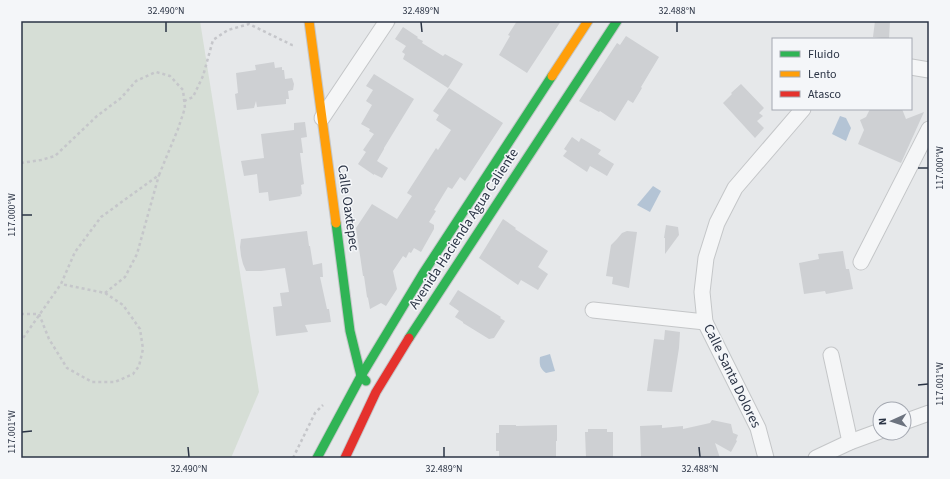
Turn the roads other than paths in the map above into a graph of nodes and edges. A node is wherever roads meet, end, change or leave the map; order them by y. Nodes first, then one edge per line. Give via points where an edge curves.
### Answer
1 (309, 21) edge
2 (387, 21) edge
3 (588, 21) edge
4 (617, 21) edge
5 (912, 67) edge
6 (929, 70) edge
7 (802, 110) edge
8 (322, 118) junction
9 (929, 129) edge
10 (862, 262) dead end
11 (593, 310) dead end
12 (705, 322) junction
13 (831, 355) dead end
14 (361, 376) junction
15 (376, 392) junction
16 (929, 413) edge
17 (912, 419) edge
18 (872, 434) edge
19 (850, 442) junction
20 (317, 458) edge
21 (345, 458) edge
22 (766, 458) edge
23 (816, 458) edge

1 - 8 main road, Calle Oaxtepec
2 - 8 street
3 - 14 main road, Avenida Hacienda Agua Caliente via 422,275
4 - 15 main road, Avenida Hacienda Agua Caliente
5 - 6 street
7 - 12 street, Calle Santa Dolores via 736,188 717,223 706,258 702,292
8 - 14 main road, Calle Oaxtepec via 350,331
9 - 10 street
11 - 12 street
12 - 22 street, Calle Santa Dolores via 758,428
13 - 19 street
14 - 15 main road, Calle Oaxtepec
14 - 20 main road, Avenida Hacienda Agua Caliente
15 - 21 main road, Avenida Hacienda Agua Caliente
16 - 17 street
18 - 19 street
19 - 23 street

